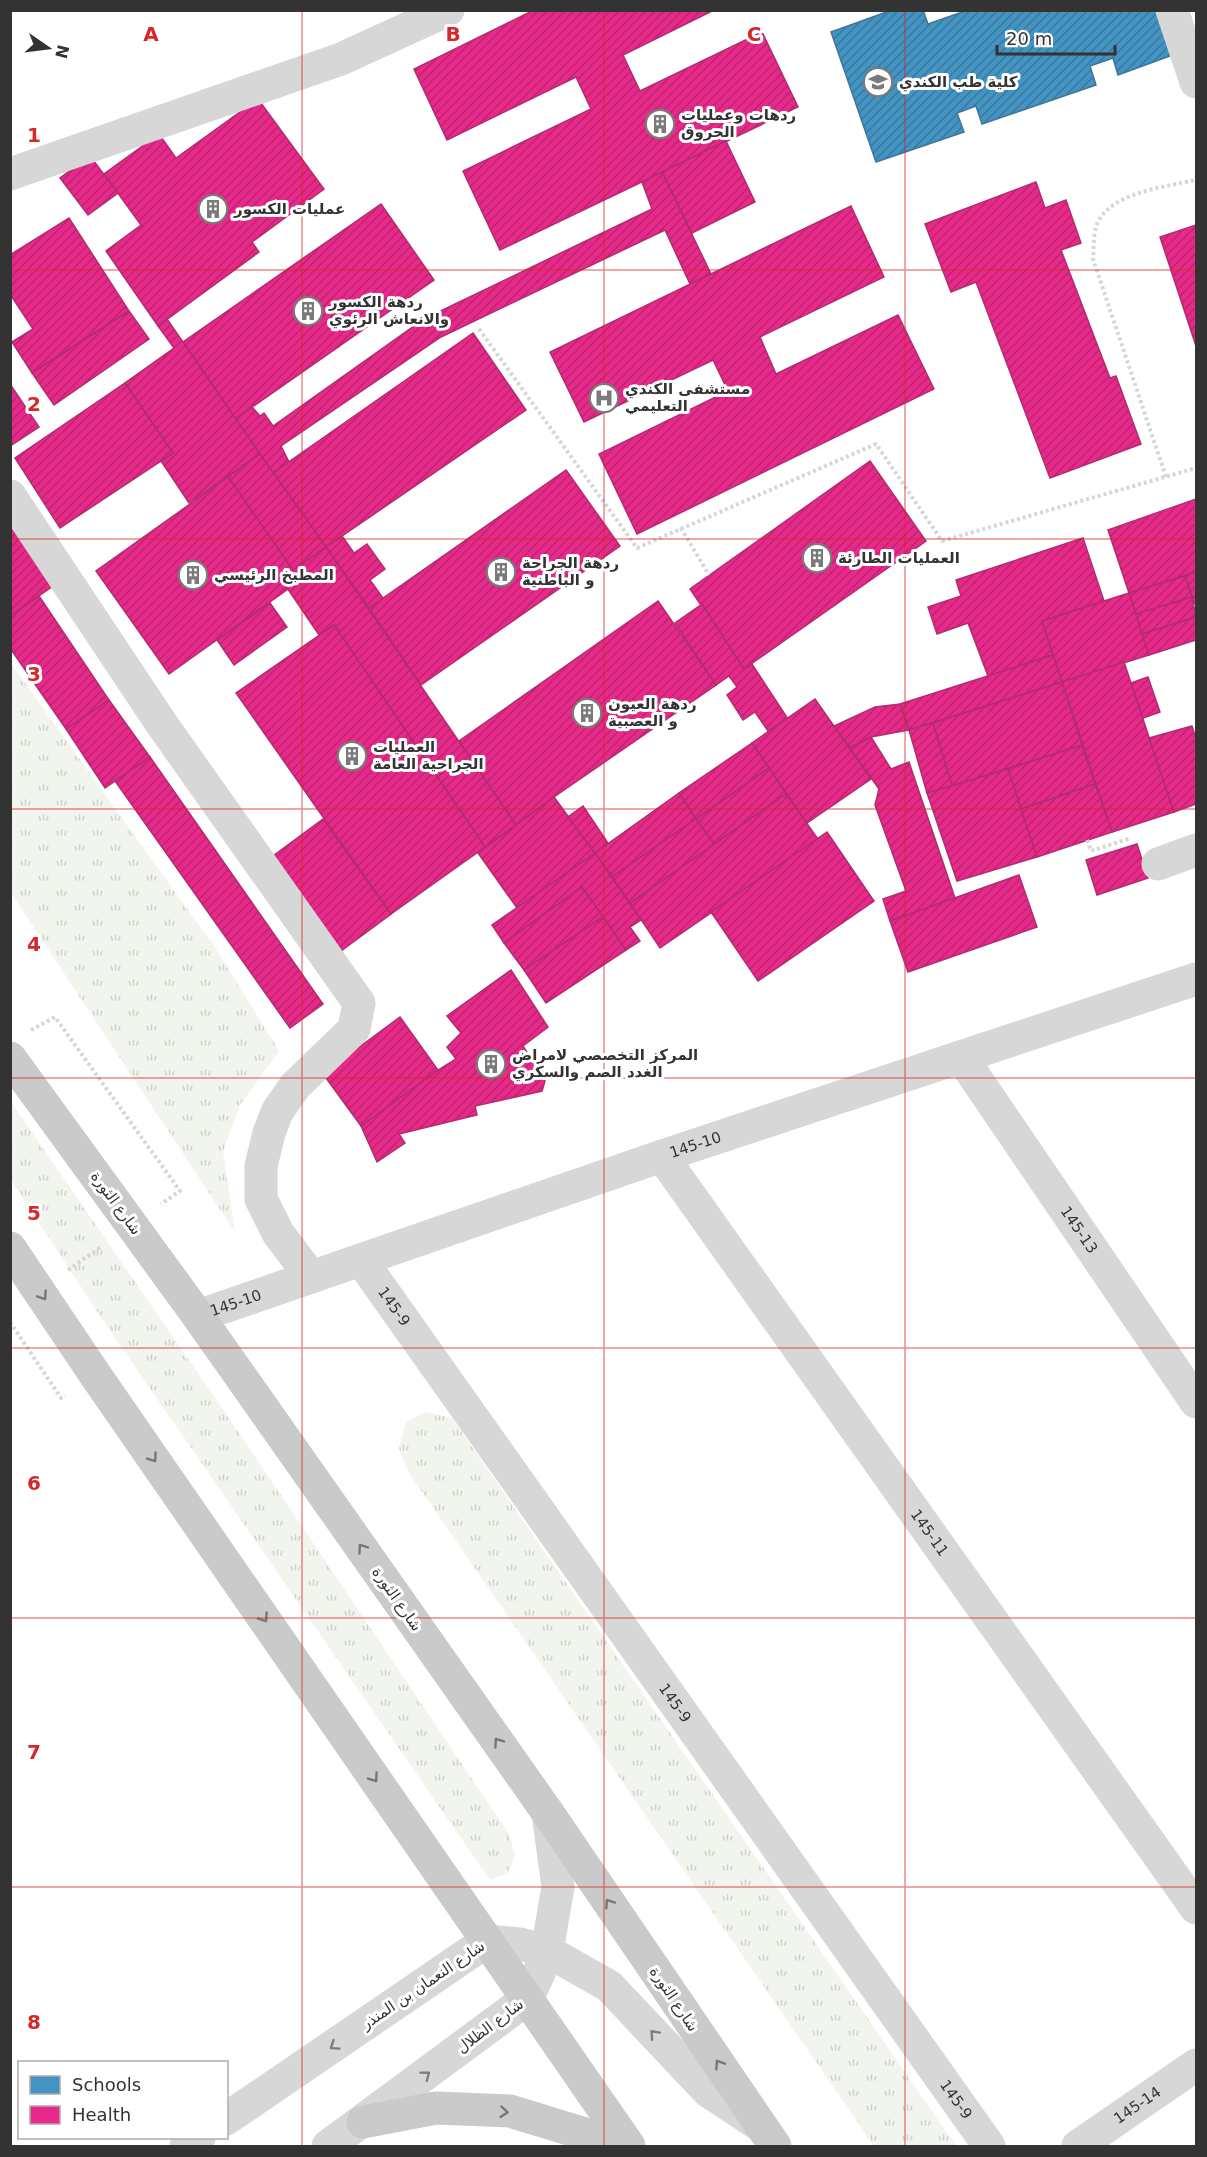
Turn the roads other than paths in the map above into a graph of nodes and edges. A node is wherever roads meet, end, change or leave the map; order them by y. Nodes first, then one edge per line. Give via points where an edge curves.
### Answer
1 (448, 10) edge
2 (1172, 10) edge
3 (1197, 82) edge
4 (10, 174) edge
5 (10, 496) edge
6 (1197, 850) edge
7 (1158, 864) dead end
8 (1197, 980) edge
9 (10, 1058) edge
10 (962, 1058) junction
11 (662, 1156) junction
12 (10, 1248) edge
13 (360, 1260) junction
14 (311, 1277) junction
15 (198, 1316) junction
16 (1197, 1402) edge
17 (548, 1813) junction
18 (1197, 1908) edge
19 (487, 1941) junction
20 (547, 1951) junction
21 (527, 1999) junction
22 (1197, 2065) edge
23 (228, 2118) edge
24 (363, 2122) junction
25 (768, 2137) edge
26 (328, 2146) edge
27 (604, 2146) edge
28 (629, 2146) edge
29 (989, 2146) edge
30 (1078, 2146) edge

1 - 4 street via 340,59
2 - 3 street
5 - 14 street via 161,723 359,1003 354,1029 295,1086 277,1112 261,1166 261,1199 278,1233
6 - 7 street
8 - 10 street, 145-10
9 - 15 main road, شارع الثورة
10 - 11 street, 145-10
10 - 16 street, 145-13
11 - 13 street, 145-10
11 - 18 street, 145-11
12 -> 19 main road
13 - 14 street, 145-10
13 - 29 street, 145-9
14 - 15 street, 145-10
17 -> 15 main road, شارع الثورة
17 - 20 street, شارع الظلال via 558,1887
25 -> 17 main road, شارع الثورة
19 - 20 street, شارع النعمان بن المنذر
19 - 21 main road
19 -> 23 street, شارع النعمان بن المنذر
20 - 21 street, شارع الظلال
25 -> 20 street, شارع النعمان بن المنذر via 708,2091 609,1986
24 -> 21 street, شارع الظلال
21 - 28 main road
22 - 30 street, 145-14
24 - 26 street, شارع الظلال
24 -> 27 main road via 436,2108 510,2111 582,2133

